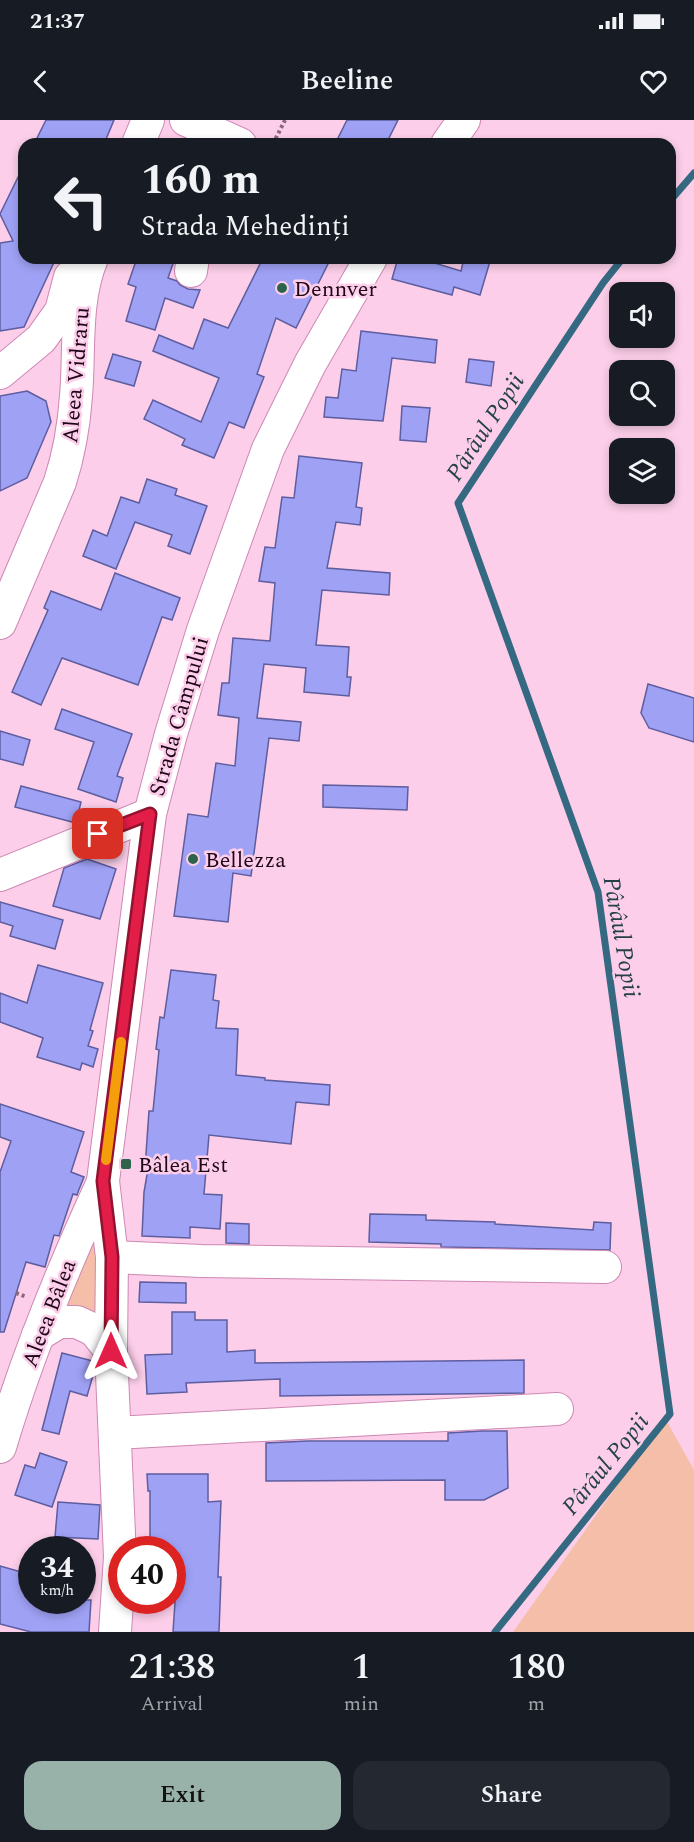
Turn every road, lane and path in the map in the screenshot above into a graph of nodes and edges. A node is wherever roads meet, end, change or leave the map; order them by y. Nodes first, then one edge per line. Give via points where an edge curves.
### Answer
1 (148, 120) edge
2 (186, 120) edge
3 (285, 120) edge
4 (464, 120) edge
5 (140, 138) edge
6 (226, 138) edge
7 (276, 138) edge
8 (451, 138) edge
9 (86, 264) edge
10 (90, 264) edge
11 (368, 264) edge
12 (0, 373) edge
13 (0, 623) edge
14 (150, 814) junction
15 (0, 875) edge
16 (103, 1181) junction
17 (112, 1257) junction
18 (605, 1267) dead end
19 (38, 1335) junction
20 (111, 1351) junction
21 (557, 1409) dead end
22 (115, 1433) junction
23 (0, 1448) edge
24 (115, 1632) edge

1 - 5 street
2 - 6 street
3 - 7 path
4 - 8 street
9 - 12 street via 69,279 61,311 41,339
10 - 13 street, Aleea Vidraru via 79,308 76,395 67,462
11 - 14 street, Strada Câmpului via 310,364 268,449 203,630
14 - 15 street
14 - 16 street, Strada Câmpului
16 - 17 street, Strada Câmpului
16 - 19 street, Aleea Bâlea
17 - 18 street
17 - 20 street, Strada Câmpului
19 - 20 street via 59,1322 77,1322 94,1330
19 - 23 street, Aleea Bâlea
20 - 22 street, Strada Câmpului
21 - 22 street
22 - 24 street, Strada Câmpului via 120,1557

